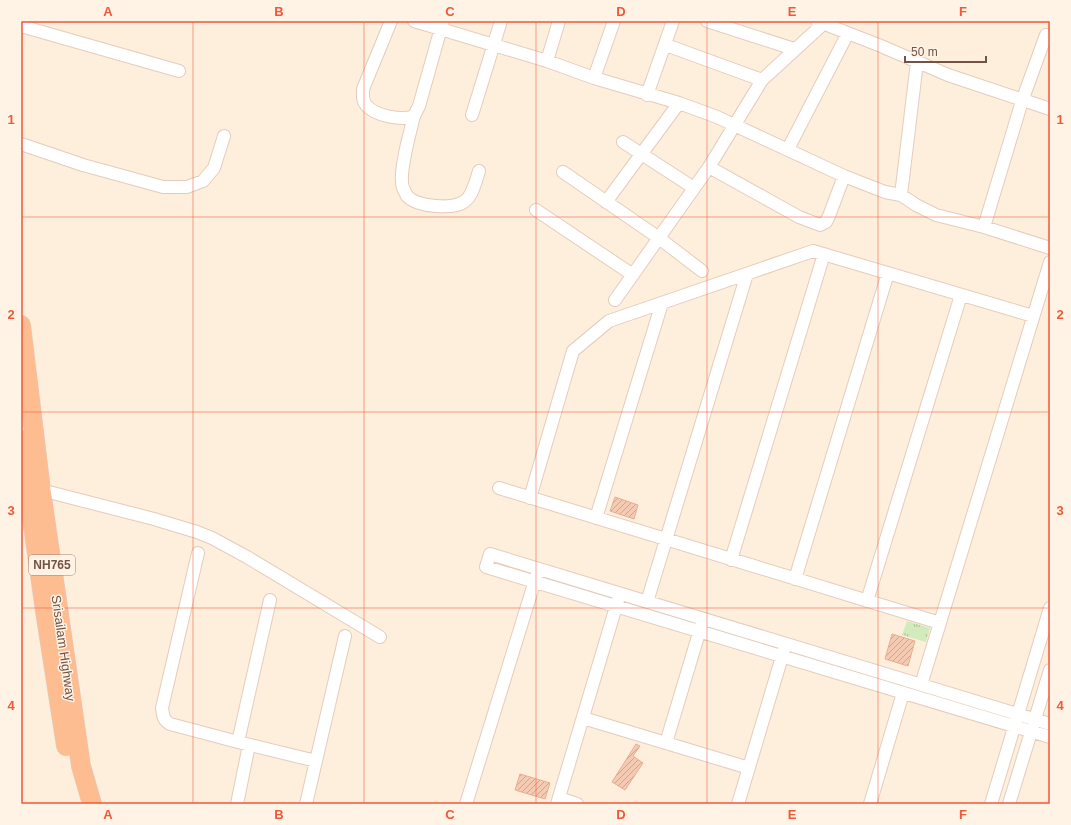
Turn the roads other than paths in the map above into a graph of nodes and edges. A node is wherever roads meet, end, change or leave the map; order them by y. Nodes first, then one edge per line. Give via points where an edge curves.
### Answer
1 (391, 21) edge
2 (414, 21) edge
3 (501, 21) edge
4 (559, 21) edge
5 (614, 21) edge
6 (673, 21) edge
7 (708, 21) edge
8 (820, 22) edge
9 (442, 25) edge
10 (21, 26) edge
11 (848, 33) junction
12 (1046, 35) dead end
13 (494, 45) junction
14 (666, 45) junction
15 (794, 49) junction
16 (548, 61) junction
17 (917, 62) junction
18 (179, 70) dead end
19 (594, 78) junction
20 (762, 80) junction
21 (647, 95) junction
22 (1022, 101) junction
23 (679, 103) junction
24 (1050, 109) edge
25 (472, 115) dead end
26 (414, 116) junction
27 (735, 126) junction
28 (224, 136) dead end
29 (623, 142) dead end
30 (21, 144) edge
31 (788, 150) junction
32 (643, 154) junction
33 (709, 167) junction
34 (479, 171) dead end
35 (563, 172) dead end
36 (844, 176) junction
37 (694, 188) junction
38 (901, 195) junction
39 (606, 202) junction
40 (536, 210) dead end
41 (984, 227) junction
42 (659, 238) junction
43 (1050, 248) edge
44 (824, 254) junction
45 (1050, 262) edge
46 (702, 271) dead end
47 (888, 273) junction
48 (747, 274) junction
49 (633, 275) junction
50 (961, 295) junction
51 (615, 300) dead end
52 (662, 303) junction
53 (1033, 316) junction
54 (21, 325) edge
55 (21, 440) edge
56 (29, 484) edge
57 (499, 488) dead end
58 (530, 498) junction
59 (596, 518) junction
60 (666, 540) junction
61 (198, 553) dead end
62 (731, 560) junction
63 (538, 568) junction
64 (795, 579) junction
65 (534, 582) junction
66 (620, 593) junction
67 (270, 600) dead end
68 (867, 601) junction
69 (647, 602) junction
70 (616, 606) junction
71 (1050, 608) edge
72 (703, 618) junction
73 (940, 623) junction
74 (699, 631) junction
75 (345, 636) dead end
76 (380, 637) dead end
77 (786, 644) junction
78 (782, 656) junction
79 (1050, 670) edge
80 (921, 685) junction
81 (903, 693) junction
82 (1019, 714) junction
83 (583, 718) junction
84 (1035, 719) junction
85 (1050, 724) edge
86 (1015, 726) junction
87 (1031, 731) junction
88 (1050, 737) edge
89 (244, 743) junction
90 (666, 743) junction
91 (316, 760) junction
92 (748, 768) junction
93 (558, 801) edge
94 (79, 804) edge
95 (92, 804) edge
96 (236, 804) edge
97 (306, 804) edge
98 (466, 804) edge
99 (577, 804) edge
100 (738, 804) edge
101 (870, 804) edge
102 (992, 804) edge
103 (1009, 804) edge

1 - 26 street via 363,89 363,99 370,108 383,115 399,118
2 - 9 street
3 - 13 street
4 - 16 street
5 - 19 street
6 - 14 street
7 - 15 street
8 - 11 street
8 - 15 street
9 - 13 street
9 - 26 street
10 - 18 street
11 - 17 street
11 - 31 street
12 - 22 street
13 - 16 street
13 - 25 street
14 - 20 street
14 - 21 street
15 - 20 street
16 - 19 street
17 - 22 street
17 - 38 street
19 - 21 street
20 - 27 street
21 - 23 street
22 - 24 street
22 - 41 street
23 - 27 street
23 - 32 street
26 - 34 street via 403,168 403,187 408,197 420,203 456,205 466,201 473,190
27 - 31 street
27 - 33 street
28 - 30 street via 214,168 203,181 187,187 164,187 83,165
29 - 32 street
31 - 36 street
32 - 37 street
32 - 39 street
33 - 36 street via 799,217 820,225 826,222 829,216
33 - 37 street
35 - 39 street
36 - 38 street via 885,192
37 - 42 street
38 - 41 street via 936,215
39 - 42 street
40 - 49 street
41 - 43 street
42 - 46 street
42 - 49 street
44 - 47 street
44 - 48 street via 813,251
44 - 62 street
45 - 53 street
47 - 50 street
47 - 64 street
48 - 52 street
48 - 60 street
49 - 51 street
50 - 53 street
50 - 68 street
52 - 58 street via 609,321 573,351
52 - 59 street
53 - 73 street
54 - 56 highway, Srisailam Highway / NH765
55 - 56 highway, Srisailam Highway / NH765
56 - 76 street via 212,538
56 - 94 highway, Srisailam Highway / NH765 via 61,721
56 - 95 highway, Srisailam Highway / NH765 via 81,766
57 - 58 street
58 - 59 street
59 - 60 street
60 - 62 street
60 - 69 street
61 - 89 street via 162,708 163,717 170,724
62 - 64 street
63 - 65 street
63 - 65 street via 490,554 486,567
63 - 66 street
64 - 68 street
65 - 70 street
65 - 98 street
66 - 69 street
66 - 70 street
67 - 89 street
68 - 73 street
69 - 72 street
70 - 74 street
70 - 83 street
71 - 82 street
72 - 74 street
72 - 77 street
73 - 80 street
74 - 78 street
74 - 90 street
75 - 91 street
77 - 78 street
77 - 80 street
78 - 81 street
78 - 92 street
79 - 84 street
80 - 82 street
81 - 86 street
81 - 101 street
82 - 84 street
82 - 86 street
83 - 90 street
83 - 93 street
84 - 85 street
84 - 87 street
86 - 87 street
86 - 102 street
87 - 88 street
87 - 103 street
89 - 91 street
89 - 96 street
90 - 92 street
91 - 97 street
92 - 100 street
93 - 99 street

